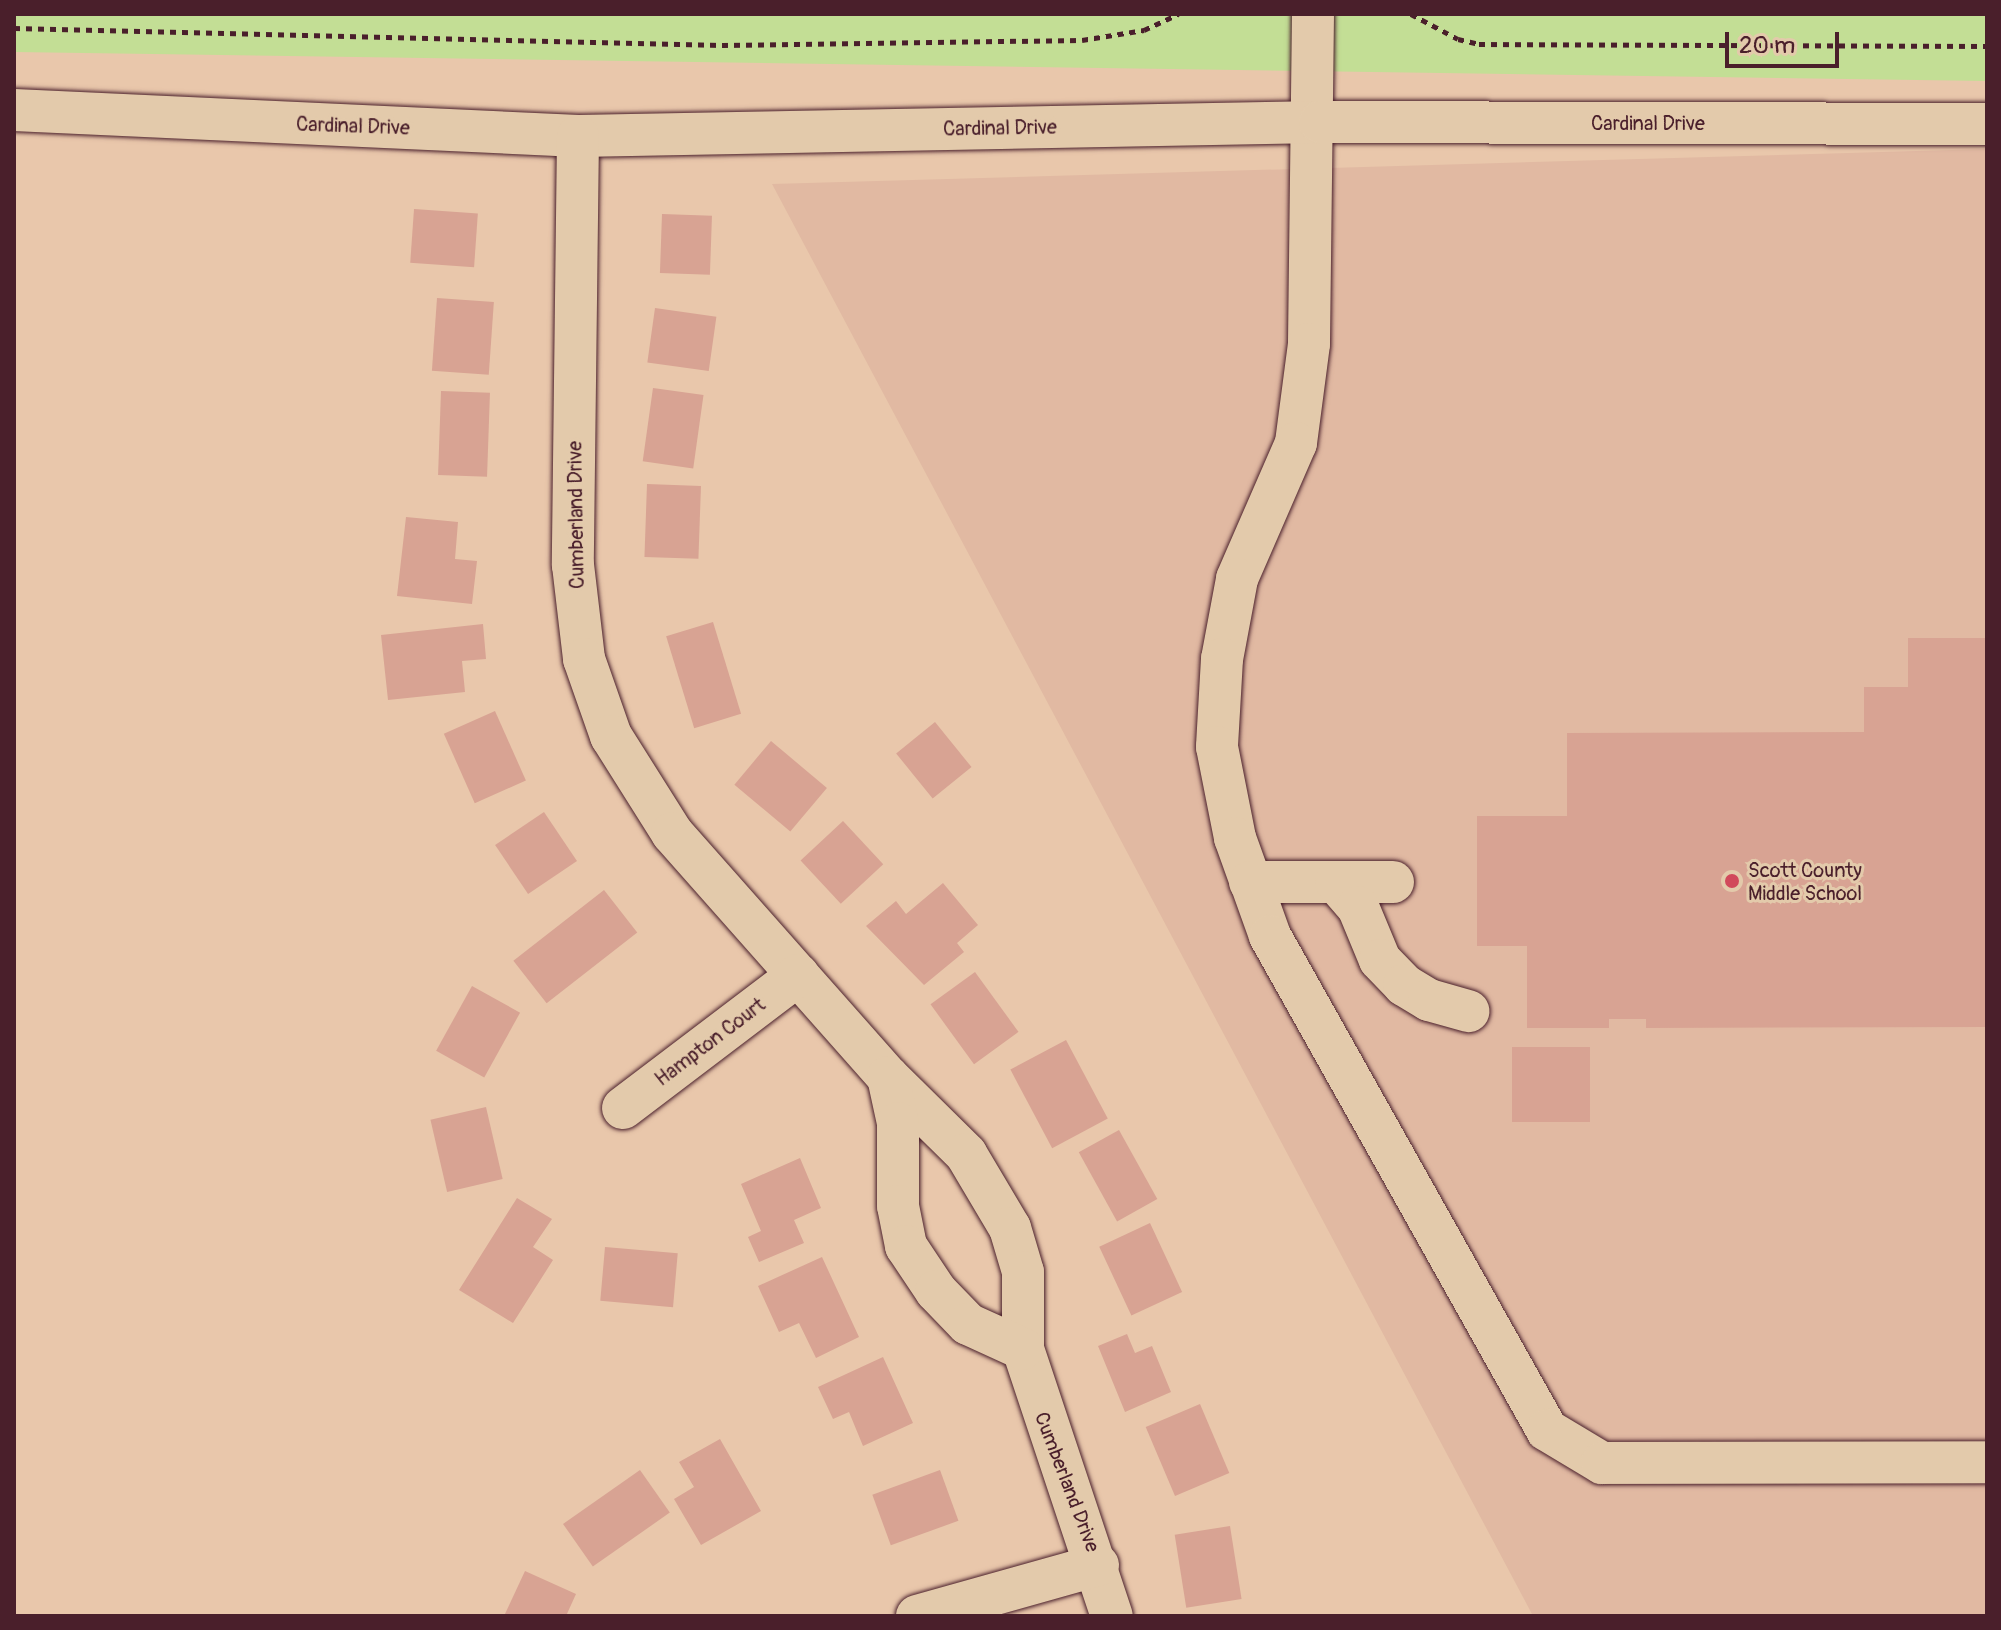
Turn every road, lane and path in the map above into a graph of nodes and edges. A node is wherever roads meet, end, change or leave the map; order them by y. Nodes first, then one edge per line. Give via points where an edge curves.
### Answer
1 (1178, 14) edge
2 (1313, 14) edge
3 (1411, 14) edge
4 (14, 28) edge
5 (1987, 46) edge
6 (14, 110) edge
7 (1313, 123) junction
8 (1987, 124) edge
9 (578, 136) junction
10 (1250, 882) junction
11 (1336, 882) junction
12 (1393, 882) dead end
13 (798, 975) junction
14 (1468, 1011) dead end
15 (888, 1077) junction
16 (623, 1108) dead end
17 (1023, 1349) junction
18 (1987, 1462) edge
19 (1098, 1565) junction
20 (917, 1616) edge
21 (1112, 1616) edge

1 - 4 path via 1144,30 1082,40 722,45
2 - 7 street
3 - 5 path via 1479,44
6 - 9 street, Cardinal Drive
7 - 8 street, Cardinal Drive
7 - 9 street, Cardinal Drive
7 - 10 street via 1309,344 1296,443 1237,579 1222,659 1217,747 1235,838
9 - 13 street, Cumberland Drive via 573,565 584,659 611,736 672,833
10 - 11 street
10 - 18 street via 1270,936 1547,1430 1602,1463
11 - 12 street
11 - 14 street via 1358,907 1380,960 1404,985 1429,1000
13 - 15 street, Cumberland Drive
13 - 16 street, Hampton Court
15 - 17 street, Cumberland Drive via 966,1154 1010,1228 1023,1272
15 - 17 street, Cumberland Drive via 898,1123 898,1206 906,1246 936,1291 968,1324
17 - 19 street, Cumberland Drive
19 - 20 street
19 - 21 street, Cumberland Drive

